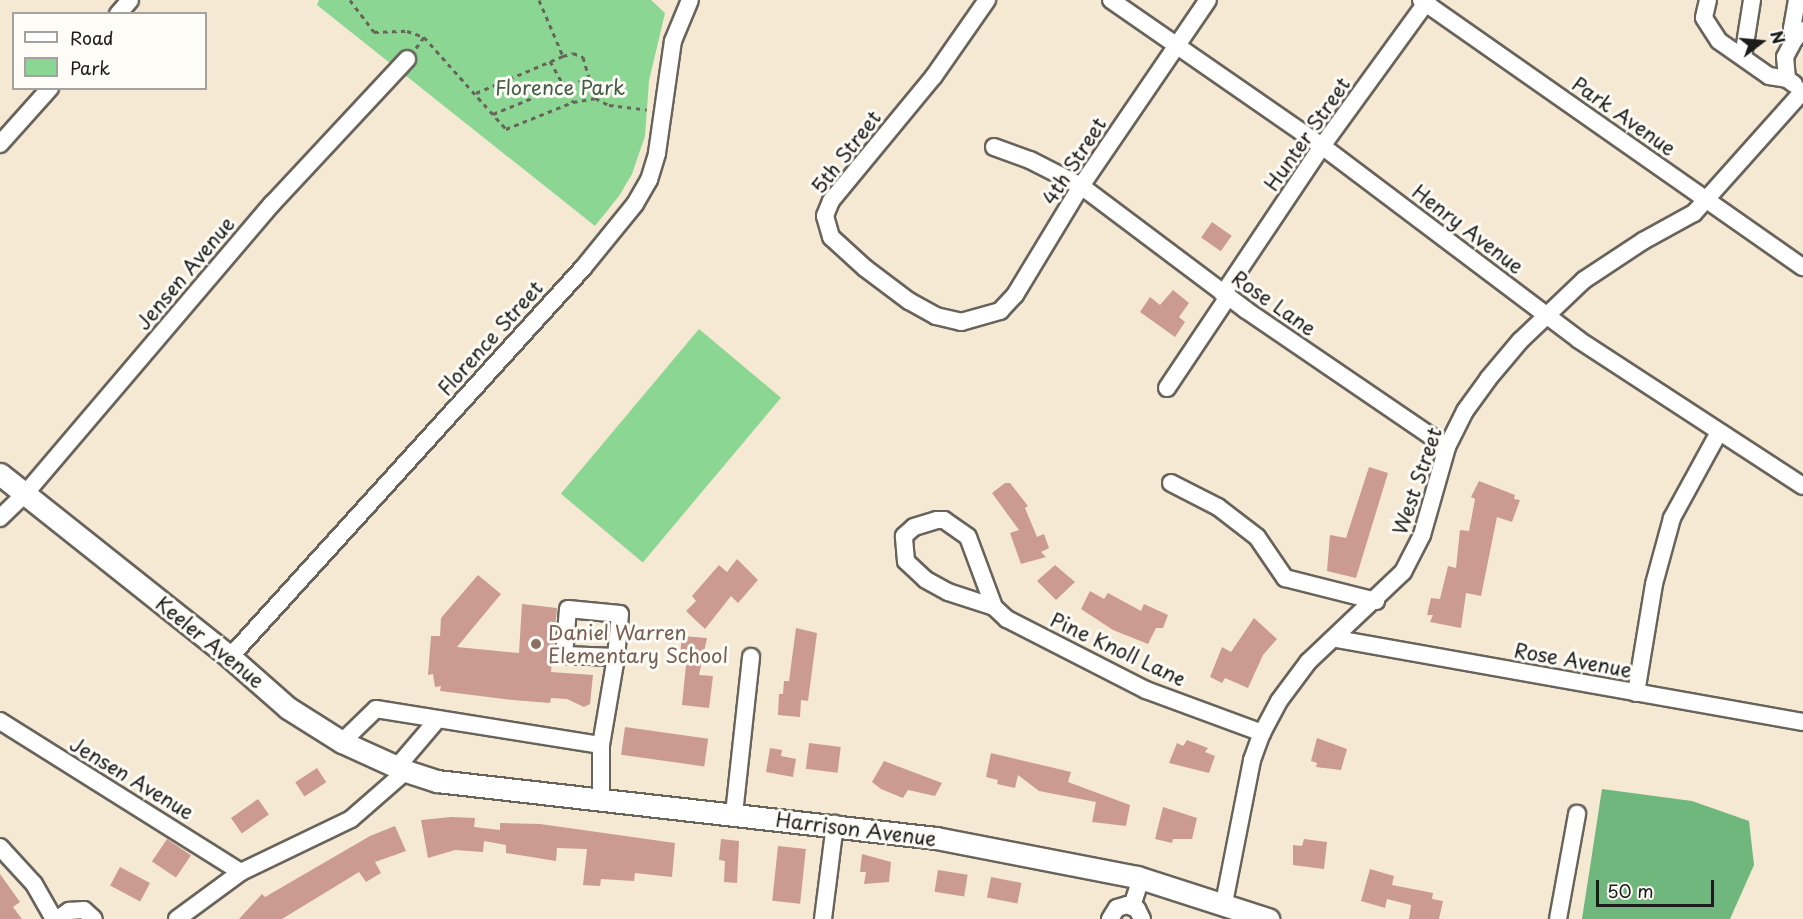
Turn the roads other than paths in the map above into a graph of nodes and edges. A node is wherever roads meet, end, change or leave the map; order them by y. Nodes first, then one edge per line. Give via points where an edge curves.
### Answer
1 (130, 0) edge
2 (690, 0) edge
3 (987, 0) edge
4 (1111, 0) edge
5 (1208, 0) edge
6 (1708, 0) edge
7 (1752, 0) edge
8 (1797, 0) edge
9 (1424, 1) edge
10 (120, 12) edge
11 (1798, 35) edge
12 (1177, 45) junction
13 (1743, 57) junction
14 (407, 59) dead end
15 (1787, 79) junction
16 (48, 90) edge
17 (1803, 92) edge
18 (0, 144) edge
19 (1322, 146) junction
20 (993, 147) dead end
21 (1081, 186) junction
22 (1707, 200) junction
23 (1803, 267) edge
24 (1226, 295) junction
25 (1547, 315) junction
26 (961, 322) joint
27 (1167, 388) dead end
28 (1719, 432) junction
29 (1447, 447) junction
30 (0, 474) edge
31 (1171, 483) dead end
32 (1803, 486) edge
33 (25, 494) junction
34 (0, 518) edge
35 (1376, 601) junction
36 (994, 607) junction
37 (1337, 639) junction
38 (230, 657) junction
39 (616, 657) dead end
40 (751, 657) dead end
41 (1636, 693) junction
42 (438, 719) junction
43 (0, 721) edge
44 (1803, 722) edge
45 (1262, 733) junction
46 (342, 742) junction
47 (602, 745) junction
48 (402, 769) junction
49 (437, 781) joint
50 (601, 800) junction
51 (734, 814) junction
52 (1577, 814) dead end
53 (835, 824) junction
54 (0, 846) edge
55 (241, 872) junction
56 (1141, 878) junction
57 (1224, 903) junction
58 (1137, 913) edge
59 (187, 916) edge
60 (56, 919) edge
61 (94, 919) edge
62 (823, 919) edge
63 (1110, 919) edge
64 (1268, 919) edge
65 (1558, 919) edge

1 - 10 street
2 - 38 street, Florence Street via 673,41 657,153 649,180 635,204 584,268
3 - 26 street, 5th Street via 934,76 831,201 825,216 831,237 865,268 909,301 936,316
4 - 12 street, Henry Avenue
5 - 12 street, 4th Street
6 - 13 street via 1704,18 1709,32
7 - 13 street
8 - 11 street via 1792,28
9 - 19 street, Hunter Street
9 - 22 street, Park Avenue
11 - 15 street via 1785,57
12 - 19 street, Henry Avenue
12 - 21 street, 4th Street
13 - 15 street via 1769,76
14 - 33 street, Jensen Avenue via 272,204
15 - 17 street
16 - 18 street
17 - 22 street, West Street
19 - 24 street, Hunter Street
19 - 25 street, Henry Avenue
20 - 21 street, Rose Lane via 1030,160
21 - 24 street, Rose Lane
21 - 26 street, 4th Street via 1015,295 1000,312
22 - 23 street, Park Avenue
22 - 25 street, West Street via 1678,225 1608,262
24 - 27 street, Hunter Street
24 - 29 street, Rose Lane
25 - 28 street, Henry Avenue
25 - 29 street, West Street via 1488,379 1465,411
28 - 32 street, Henry Avenue
28 - 41 street via 1672,518 1654,584
29 - 35 street, West Street via 1414,554
30 - 33 main road, Keeler Avenue
31 - 35 street via 1218,507 1257,537 1285,578
33 - 34 street, Jensen Avenue
33 - 38 main road, Keeler Avenue
35 - 37 street, West Street
36 - 36 street, Pine Knoll Lane via 981,564 962,530 937,520 914,527 904,536 906,561 926,579
36 - 45 street, Pine Knoll Lane via 1007,619 1146,690
37 - 41 street, Rose Avenue
37 - 45 street, West Street via 1308,662 1279,701
38 - 46 main road, Keeler Avenue via 288,708
39 - 47 street
40 - 51 street
41 - 44 street, Rose Avenue
42 - 46 street via 376,709
42 - 47 street
42 - 48 street
43 - 55 street, Jensen Avenue
45 - 57 street, West Street via 1252,760
46 - 48 main road, Keeler Avenue
47 - 50 street
48 - 49 main road, Keeler Avenue
48 - 55 street via 351,819
49 - 50 main road, Harrison Avenue
50 - 51 main road, Harrison Avenue
51 - 53 main road, Harrison Avenue
52 - 65 street
53 - 56 main road, Harrison Avenue via 936,838
53 - 62 street
54 - 60 street via 34,884
55 - 59 street
56 - 57 main road, Harrison Avenue
56 - 58 street
57 - 64 main road, Harrison Avenue
58 - 63 street via 1117,909
60 - 61 street via 69,911 84,910

